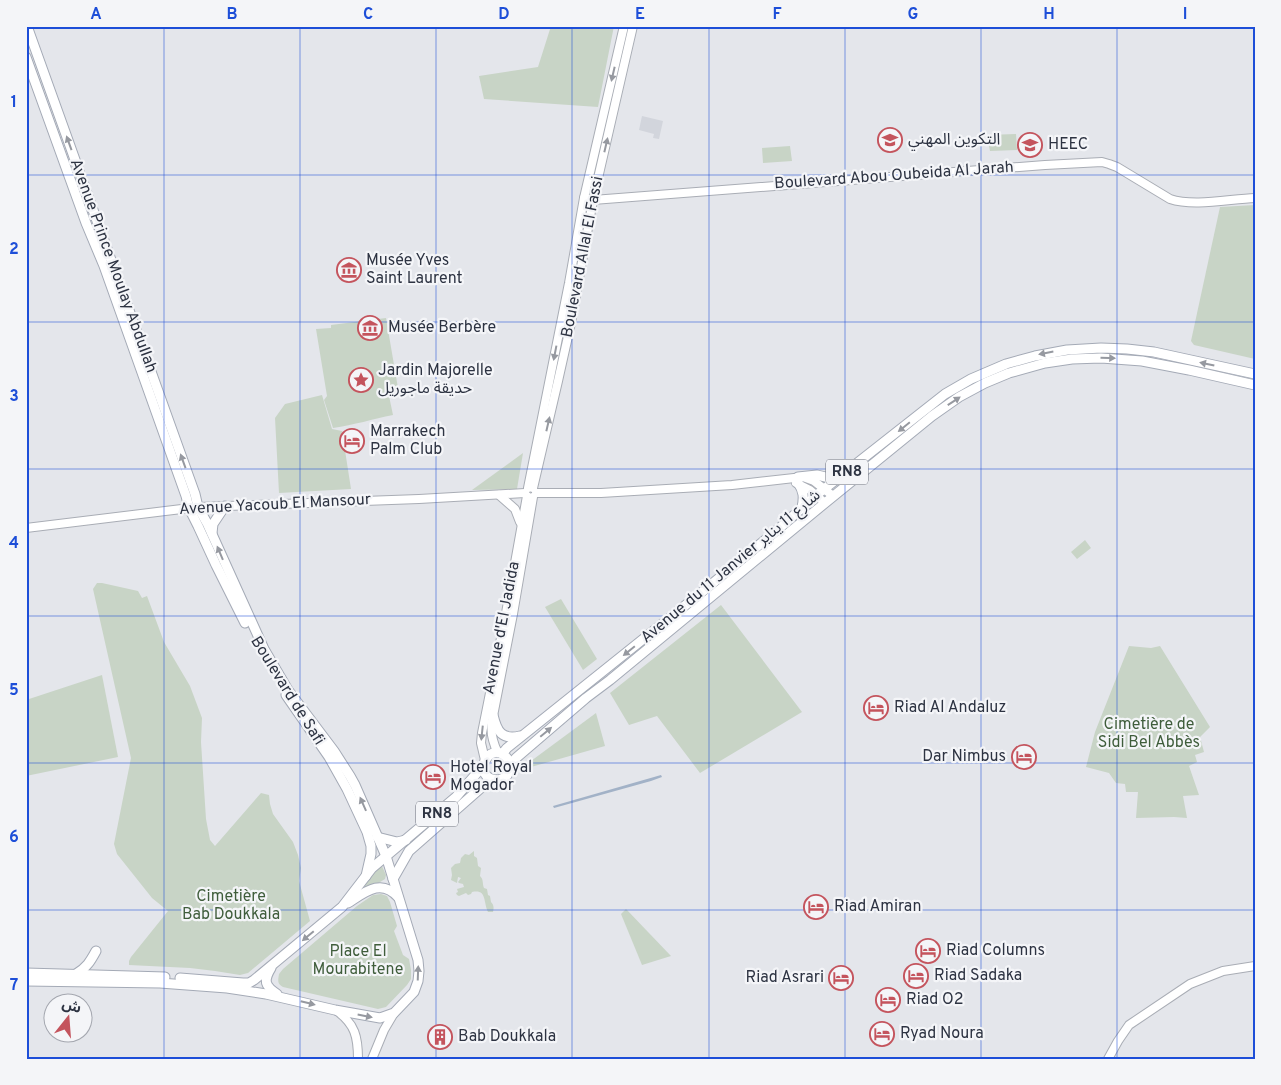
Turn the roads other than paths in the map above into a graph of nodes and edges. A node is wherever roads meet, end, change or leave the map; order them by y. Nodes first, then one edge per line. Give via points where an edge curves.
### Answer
1 (27, 26) edge
2 (624, 26) edge
3 (633, 26) edge
4 (26, 57) edge
5 (584, 198) junction
6 (1255, 198) edge
7 (593, 200) junction
8 (1255, 374) edge
9 (1255, 385) edge
10 (162, 414) junction
11 (798, 480) junction
12 (838, 480) junction
13 (826, 489) junction
14 (530, 493) junction
15 (499, 495) junction
16 (817, 495) junction
17 (833, 496) junction
18 (824, 503) junction
19 (225, 506) junction
20 (198, 507) junction
21 (802, 507) junction
22 (188, 508) junction
23 (521, 525) junction
24 (26, 528) edge
25 (212, 533) junction
26 (251, 629) junction
27 (492, 715) junction
28 (523, 735) junction
29 (500, 753) junction
30 (484, 763) junction
31 (510, 764) junction
32 (498, 780) junction
33 (351, 787) junction
34 (377, 837) junction
35 (406, 840) junction
36 (386, 856) junction
37 (366, 876) junction
38 (393, 879) junction
39 (399, 899) junction
40 (342, 907) junction
41 (96, 951) dead end
42 (274, 964) junction
43 (1255, 966) edge
44 (26, 973) edge
45 (76, 974) junction
46 (26, 981) edge
47 (281, 997) junction
48 (335, 1010) junction
49 (394, 1013) junction
50 (358, 1059) edge
51 (372, 1059) edge
52 (1108, 1059) edge

10 -> 1 main road, Avenue Prince Moulay Abdullah
2 -> 5 main road, Boulevard Allal El Fassi
7 -> 3 main road, Boulevard Allal El Fassi
4 - 10 main road, Avenue Prince Moulay Abdullah via 86,223
5 - 7 main road, Boulevard Abou Oubeida Al Jarah
5 -> 14 main road, Boulevard Allal El Fassi
6 - 7 main road, Boulevard Abou Oubeida Al Jarah via 1170,200 1117,167 1102,162
14 -> 7 main road, Boulevard Allal El Fassi via 569,333
8 -> 12 main road, Avenue du 11 Janvier شارع 11 يناير / RN8 via 1127,349 1080,348 1035,356 981,374 946,394
17 -> 9 main road, Avenue du 11 Janvier شارع 11 يناير / RN8 via 959,397 990,380 1035,366 1081,358 1120,359
20 -> 10 main road, Avenue Prince Moulay Abdullah
10 - 22 main road, Avenue Prince Moulay Abdullah
11 - 12 main road via 817,476
11 - 13 main road, Avenue Yacoub El Mansour via 810,479
11 - 14 main road, Avenue Yacoub El Mansour via 601,493
11 - 16 main road, Avenue Yacoub El Mansour
11 - 21 main road via 804,493
12 - 13 main road, Avenue du 11 Janvier شارع 11 يناير / RN8
13 - 16 main road, Avenue du 11 Janvier شارع 11 يناير / RN8
13 - 17 main road, Avenue Yacoub El Mansour
14 - 15 main road, Avenue Yacoub El Mansour
14 - 23 main road, Avenue d'El Jadida
14 - 27 main road, Avenue d'El Jadida via 514,614
15 - 19 main road, Avenue Yacoub El Mansour
15 - 23 main road via 515,509
16 - 18 main road, Avenue Yacoub El Mansour
16 - 21 main road, Avenue du 11 Janvier شارع 11 يناير / RN8
17 - 18 main road, Avenue du 11 Janvier شارع 11 يناير / RN8
31 -> 18 main road, Avenue du 11 Janvier شارع 11 يناير / RN8
19 - 20 main road, Avenue Yacoub El Mansour
19 - 25 main road
20 - 22 main road, Avenue Yacoub El Mansour
20 - 25 main road, Boulevard de Safi
21 -> 28 main road, Avenue du 11 Janvier شارع 11 يناير / RN8 via 707,588
22 - 24 main road, Avenue Yacoub El Mansour
22 - 26 main road, Boulevard de Safi
23 -> 30 main road, Avenue d'El Jadida via 482,734
26 -> 25 main road, Boulevard de Safi
26 - 33 main road, Boulevard de Safi via 286,691 350,776
27 - 28 main road via 503,735
27 - 29 main road, Avenue d'El Jadida via 493,740
28 - 29 main road, Avenue du 11 Janvier شارع 11 يناير / RN8
29 - 30 main road, RN8 via 490,754
29 - 31 main road
30 - 32 main road via 487,776
30 - 35 main road, RN8 via 456,797
31 - 32 main road, RN8 via 508,774
32 - 38 main road, RN8 via 483,786 410,850
34 -> 33 main road, Boulevard de Safi
33 - 37 main road, Boulevard de Safi via 371,846
34 - 35 main road via 397,842
34 - 36 main road, Boulevard de Safi
35 - 36 main road, RN8
36 - 37 main road, RN8
36 - 38 main road, Boulevard de Safi
37 - 40 main road, RN8
38 - 39 main road, Boulevard de Safi
39 - 40 main road via 388,889 378,888
49 -> 39 main road, Boulevard de Safi via 414,992 419,974 418,960
40 -> 42 main road, RN8
41 - 45 main road via 90,963
42 - 45 main road, RN8 via 251,982 243,983
42 - 47 main road via 266,983
43 - 52 main road via 1223,971 1190,984 1129,1025
44 - 45 main road, RN8
46 - 47 main road via 160,982
47 -> 48 main road
48 -> 49 main road via 378,1018
48 - 50 main road via 353,1028
49 - 51 main road

